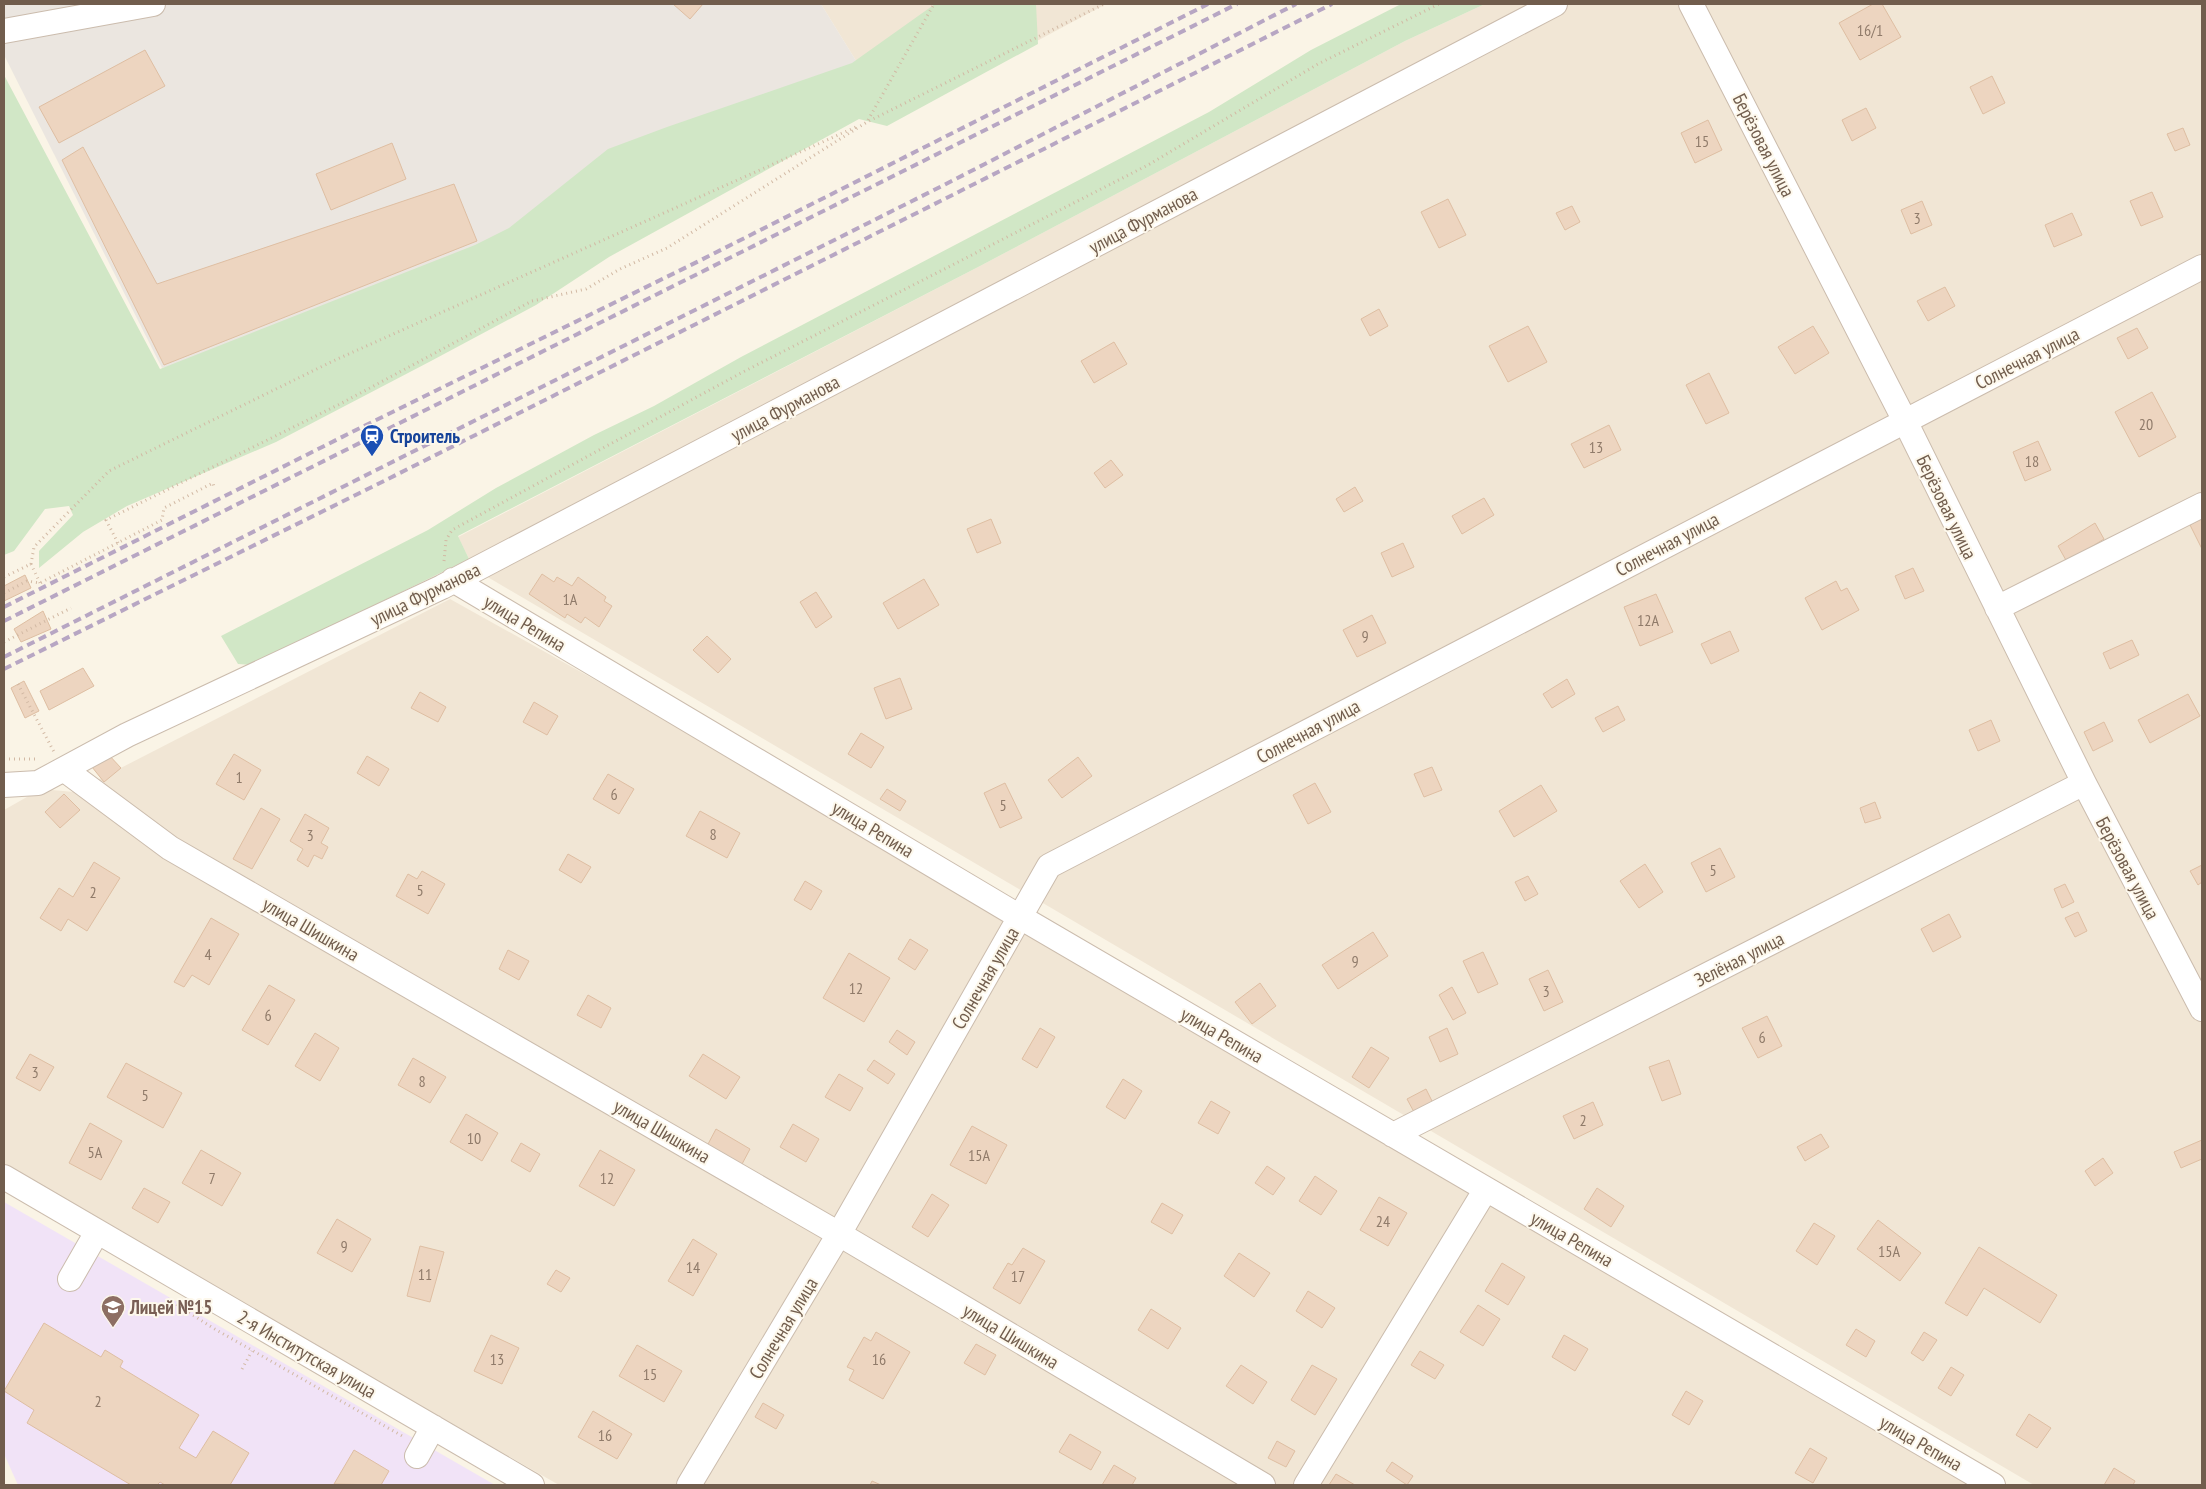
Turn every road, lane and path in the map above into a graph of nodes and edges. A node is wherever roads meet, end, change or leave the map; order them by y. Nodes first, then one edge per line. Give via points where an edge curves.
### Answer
1 (153, 4) edge
2 (934, 4) edge
3 (1104, 4) edge
4 (1439, 4) edge
5 (1555, 4) edge
6 (1691, 4) edge
7 (4, 31) edge
8 (867, 122) junction
9 (2202, 267) edge
10 (1905, 421) junction
11 (214, 488) dead end
12 (2202, 505) edge
13 (118, 543) junction
14 (31, 564) junction
15 (4, 577) edge
16 (40, 583) junction
17 (448, 584) junction
18 (4, 592) edge
19 (70, 608) dead end
20 (1997, 608) junction
21 (4, 642) edge
22 (18, 684) dead end
23 (4, 759) edge
24 (40, 759) dead end
25 (65, 770) junction
26 (2084, 783) junction
27 (4, 785) edge
28 (1020, 917) junction
29 (2202, 1009) edge
30 (1393, 1135) junction
31 (4, 1178) edge
32 (1486, 1189) junction
33 (97, 1232) junction
34 (839, 1234) junction
35 (70, 1279) dead end
36 (252, 1351) dead end
37 (242, 1369) dead end
38 (433, 1427) junction
39 (417, 1456) dead end
40 (532, 1485) edge
41 (689, 1485) edge
42 (1263, 1485) edge
43 (1306, 1485) edge
44 (1993, 1485) edge

1 - 7 street
2 - 8 path
3 - 8 path
4 - 17 path via 1318,64 1148,166 740,372 452,530 446,540
5 - 17 street, улица Фурманова
6 - 10 street, Берёзовая улица
8 - 13 path via 667,248 586,289 532,301 340,404 106,520
8 - 14 path via 333,361 109,471 34,547
9 - 10 street, Солнечная улица
10 - 20 street, Берёзовая улица
10 - 28 street, Солнечная улица via 1049,866
11 - 13 path via 213,483 164,508 162,520
12 - 20 street
13 - 16 path
14 - 15 path
14 - 16 path
16 - 18 path via 27,581
17 - 25 street, улица Фурманова via 126,735
17 - 28 street, улица Репина
19 - 21 path
20 - 26 street, Берёзовая улица
22 - 25 path
23 - 24 path
25 - 27 street, улица Фурманова via 38,783
25 - 34 street, улица Шишкина via 170,848
26 - 29 street, Берёзовая улица
26 - 30 street, Зелёная улица
28 - 30 street, улица Репина
28 - 34 street, Солнечная улица
30 - 32 street, улица Репина
31 - 33 street, 2-я Институтская улица
32 - 43 street
32 - 44 street, улица Репина
33 - 35 street
33 - 38 street, 2-я Институтская улица
34 - 41 street, Солнечная улица
34 - 42 street, улица Шишкина
36 - 37 path
38 - 39 street
38 - 40 street, 2-я Институтская улица

